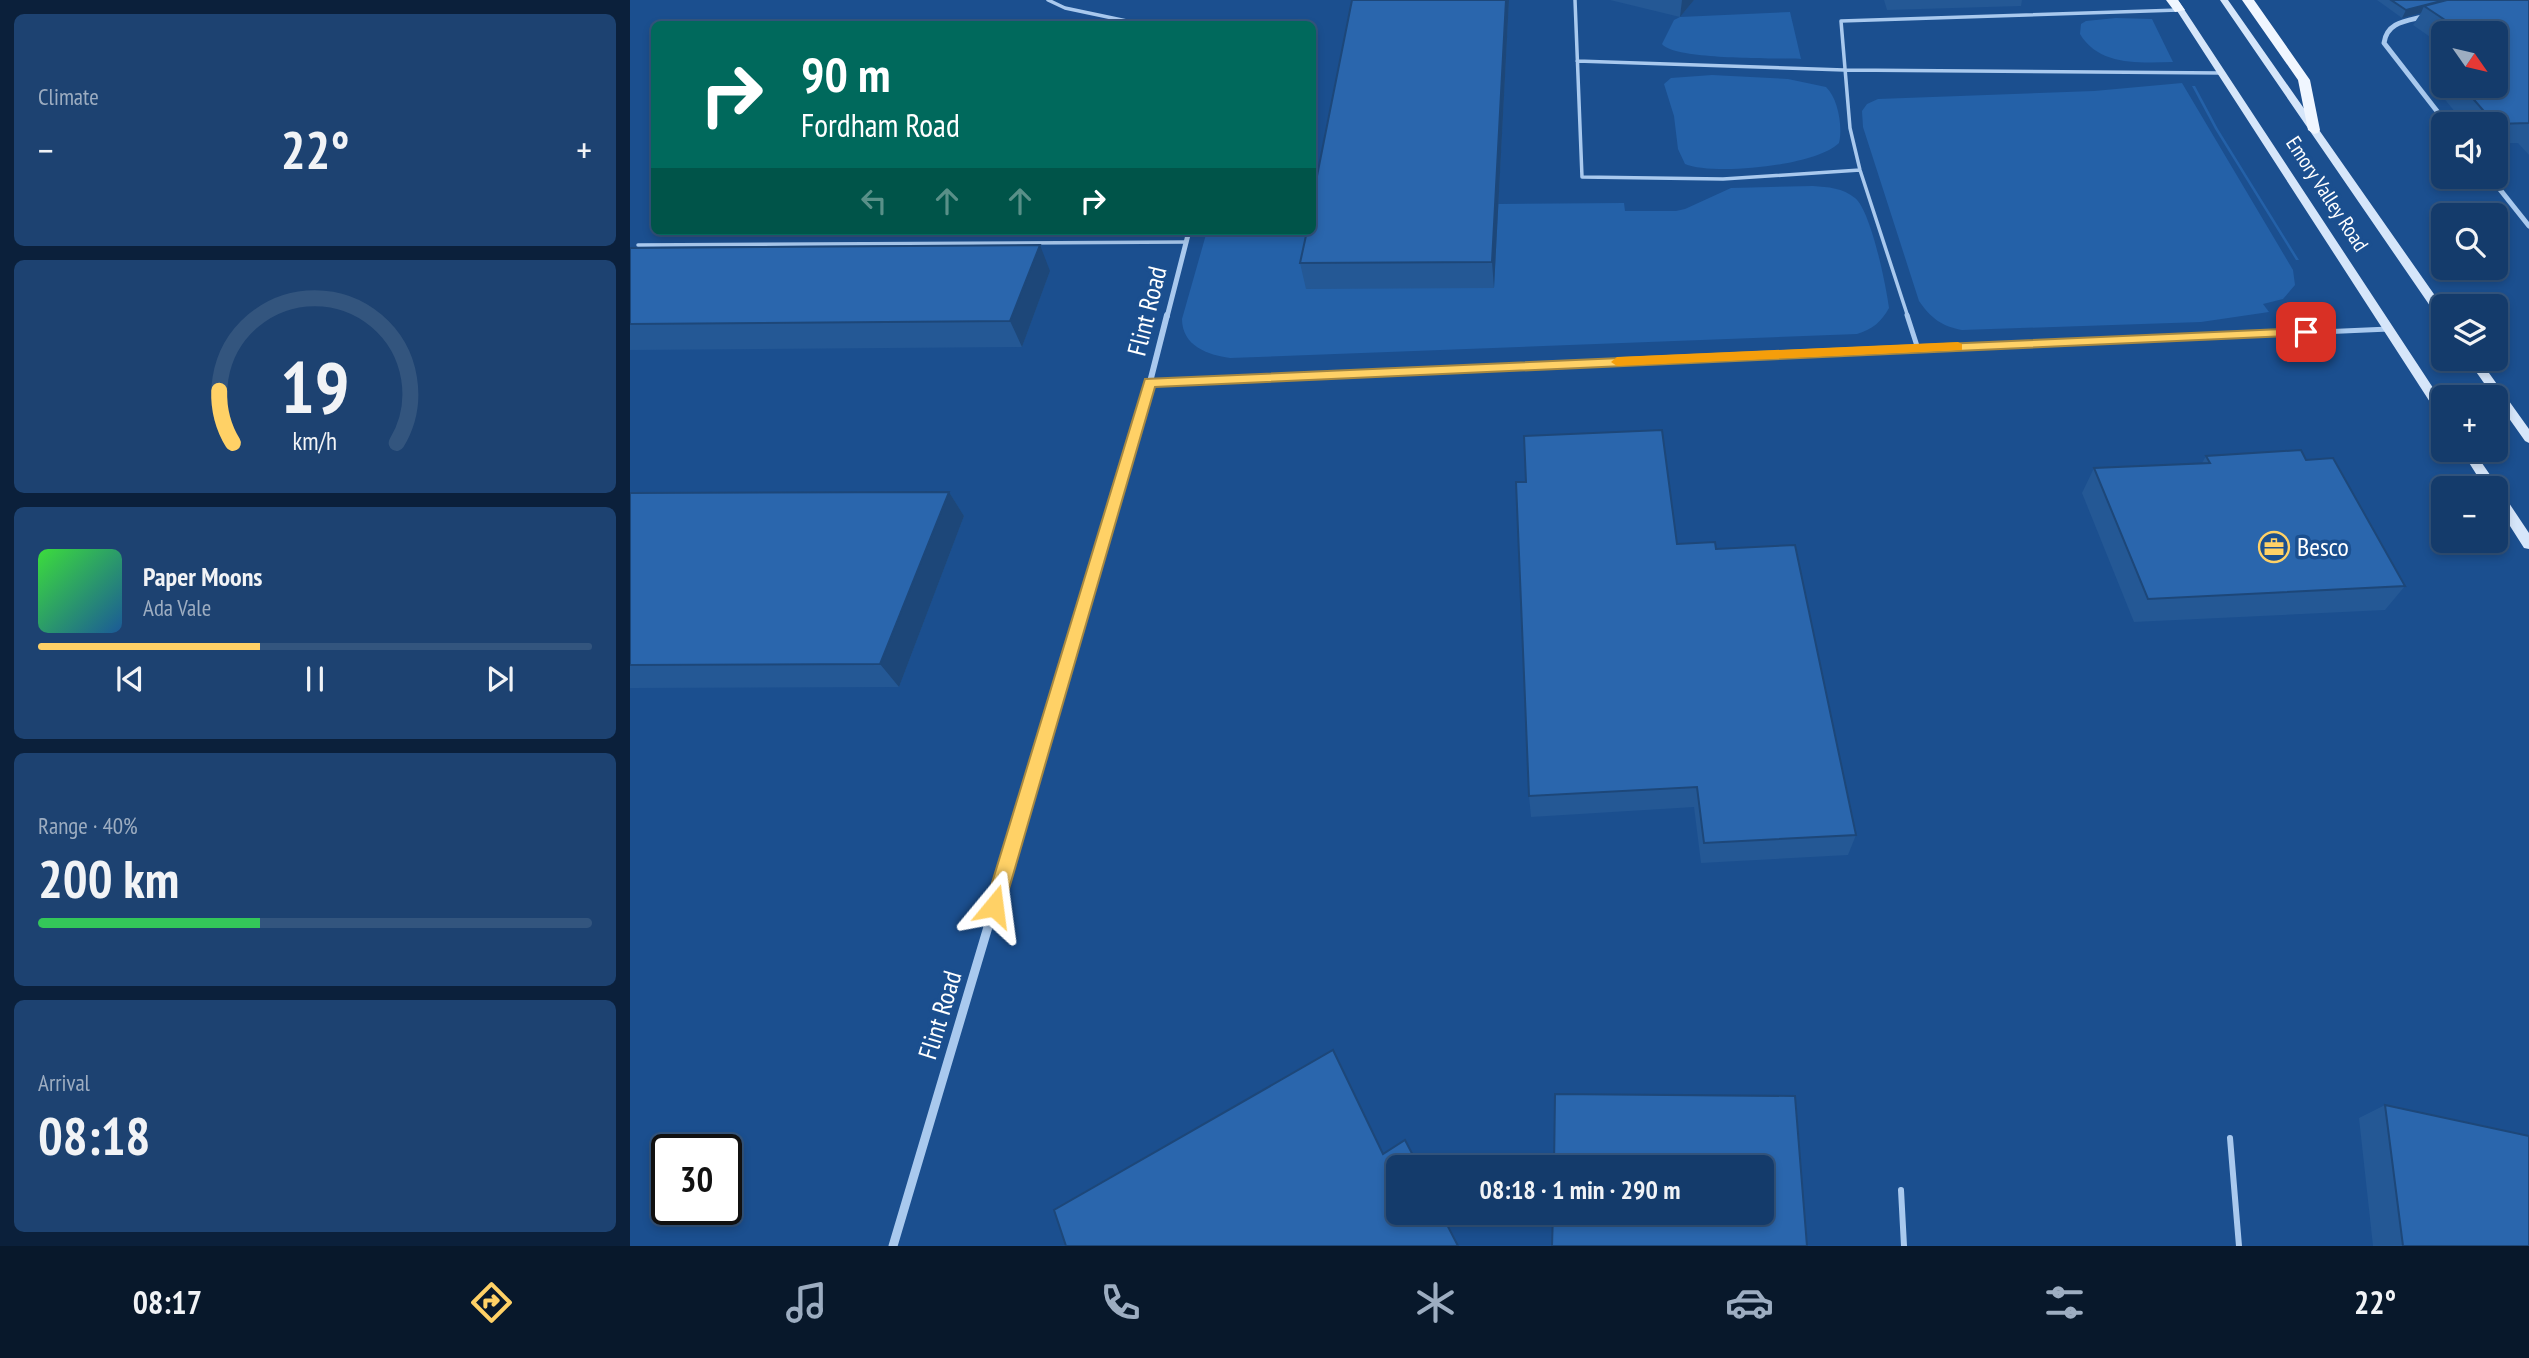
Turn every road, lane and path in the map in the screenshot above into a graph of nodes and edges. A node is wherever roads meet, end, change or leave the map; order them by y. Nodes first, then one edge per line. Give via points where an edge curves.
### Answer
1 (1048, 0) edge
2 (1575, 0) edge
3 (2224, 0) edge
4 (2248, 0) edge
5 (2175, 3) edge
6 (2428, 16) edge
7 (1127, 21) edge
8 (1577, 61) junction
9 (1844, 70) junction
10 (2222, 73) junction
11 (2438, 112) edge
12 (2314, 130) junction
13 (1860, 170) junction
14 (2500, 189) edge
15 (2529, 226) edge
16 (1188, 235) edge
17 (1186, 242) junction
18 (638, 245) edge
19 (2431, 299) edge
20 (2389, 329) junction
21 (1918, 349) junction
22 (2482, 371) edge
23 (1150, 382) junction
24 (2431, 394) edge
25 (2529, 438) edge
26 (2508, 512) edge
27 (2529, 544) edge
28 (2230, 1138) dead end
29 (1901, 1190) dead end
30 (893, 1246) edge
31 (1904, 1246) edge
32 (2239, 1246) edge

1 - 7 lane
2 - 8 lane
3 - 12 main road, Emory Valley Road
4 - 12 main road via 2304,80
5 - 9 lane via 1841,21
5 - 10 main road, Emory Valley Road
6 - 11 street via 2391,26 2384,43
8 - 9 lane
8 - 13 lane via 1582,177 1724,179
9 - 10 lane
9 - 13 lane
10 - 20 main road, Emory Valley Road
12 - 19 main road, Emory Valley Road
13 - 21 lane
14 - 15 street
16 - 17 street, Flint Road
17 - 18 lane
17 - 23 street, Flint Road
20 - 21 lane
20 - 24 main road, Emory Valley Road
21 - 23 lane
22 - 25 main road
23 - 30 street, Flint Road
26 - 27 main road
28 - 32 lane
29 - 31 lane

